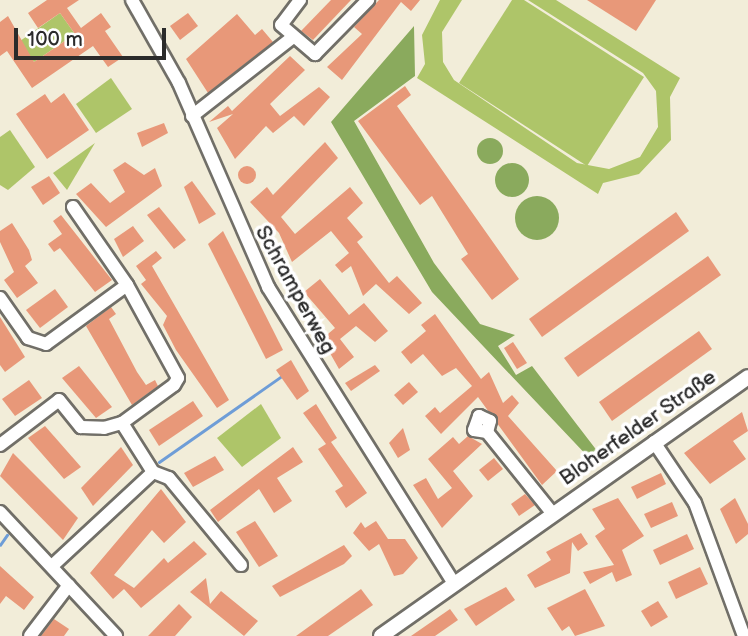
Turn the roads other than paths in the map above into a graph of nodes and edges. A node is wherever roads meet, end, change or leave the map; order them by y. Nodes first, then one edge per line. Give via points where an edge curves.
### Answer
1 (132, 0) edge
2 (300, 0) edge
3 (368, 0) edge
4 (292, 38) junction
5 (191, 116) junction
6 (73, 207) dead end
7 (127, 285) junction
8 (0, 298) edge
9 (748, 377) edge
10 (122, 423) junction
11 (487, 432) dead end
12 (654, 442) junction
13 (0, 445) edge
14 (153, 472) junction
15 (0, 512) edge
16 (553, 514) junction
17 (241, 565) dead end
18 (52, 566) junction
19 (454, 584) junction
20 (69, 585) junction
21 (30, 636) edge
22 (116, 636) edge
23 (381, 636) edge
24 (744, 636) edge

1 - 5 street, Schramperweg
2 - 4 street via 281,22
3 - 4 street via 321,52 310,52
4 - 5 street
5 - 19 street, Schramperweg via 268,287
6 - 7 street
7 - 8 street via 43,344 28,338
7 - 10 street via 178,378
9 - 12 street, Bloherfelder Straße
10 - 13 street via 82,427 59,400
10 - 14 street
11 - 16 street, Bloherfelder Straße
12 - 16 street, Bloherfelder Straße
12 - 24 street via 695,503
14 - 17 street via 169,478
14 - 18 street
15 - 18 street
16 - 19 street, Bloherfelder Straße
18 - 20 street
19 - 23 street, Bloherfelder Straße
20 - 21 street
20 - 22 street

